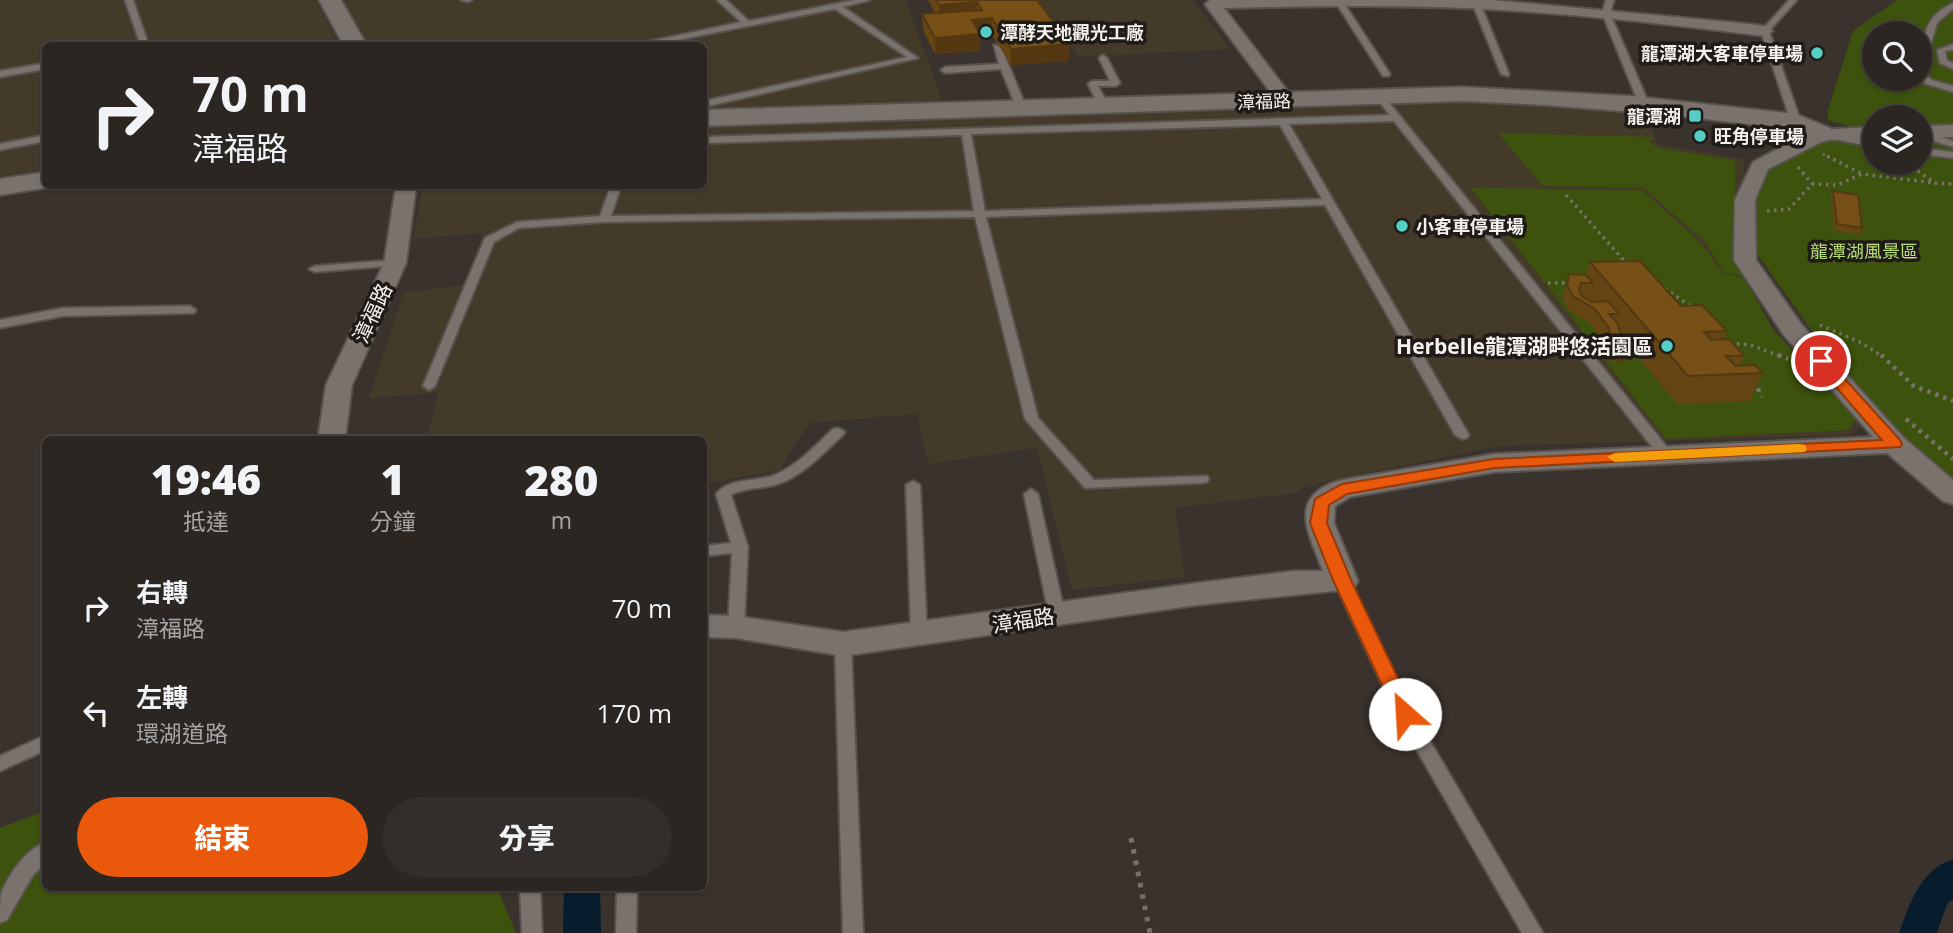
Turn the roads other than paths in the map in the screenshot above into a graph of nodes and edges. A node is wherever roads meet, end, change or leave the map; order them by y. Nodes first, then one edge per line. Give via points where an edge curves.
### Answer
1 (129, 0) edge
2 (330, 0) edge
3 (720, 0) edge
4 (866, 0) edge
5 (1338, 0) edge
6 (1793, 0) edge
7 (1211, 2) edge
8 (1476, 2) edge
9 (1953, 5) edge
10 (836, 6) junction
11 (1608, 6) edge
12 (1932, 21) edge
13 (747, 23) junction
14 (1765, 32) junction
15 (144, 42) edge
16 (354, 42) edge
17 (648, 42) edge
18 (997, 47) edge
19 (1953, 47) edge
20 (1103, 58) dead end
21 (1005, 66) junction
22 (1953, 66) edge
23 (42, 67) edge
24 (945, 69) dead end
25 (0, 74) edge
26 (1505, 74) dead end
27 (1932, 83) edge
28 (1383, 85) junction
29 (1953, 89) edge
30 (707, 103) edge
31 (1644, 104) junction
32 (1104, 106) junction
33 (1022, 109) junction
34 (1284, 111) junction
35 (707, 118) edge
36 (1396, 118) junction
37 (1796, 122) junction
38 (1953, 131) edge
39 (966, 132) junction
40 (1932, 132) edge
41 (1862, 136) edge
42 (1932, 138) edge
43 (42, 139) edge
44 (707, 140) edge
45 (1826, 141) junction
46 (1862, 143) edge
47 (1953, 144) edge
48 (0, 147) edge
49 (1932, 153) edge
50 (1953, 155) edge
51 (42, 181) edge
52 (0, 187) edge
53 (406, 189) edge
54 (615, 189) edge
55 (1329, 202) junction
56 (980, 214) junction
57 (604, 219) junction
58 (395, 263) junction
59 (315, 269) dead end
60 (190, 310) dead end
61 (0, 324) edge
62 (429, 386) dead end
63 (838, 432) dead end
64 (1462, 435) dead end
65 (331, 436) edge
66 (1894, 444) junction
67 (1666, 455) junction
68 (1202, 479) dead end
69 (913, 485) dead end
70 (1031, 494) dead end
71 (1953, 495) edge
72 (740, 547) junction
73 (707, 551) edge
74 (1342, 580) junction
75 (1057, 615) junction
76 (707, 626) edge
77 (736, 627) junction
78 (919, 635) junction
79 (843, 645) junction
80 (42, 744) edge
81 (0, 764) edge
82 (42, 854) edge
83 (530, 891) edge
84 (627, 891) edge
85 (0, 914) edge
86 (532, 933) edge
87 (625, 933) edge
88 (853, 933) edge
89 (1533, 933) edge

1 - 15 lane
2 - 16 street
3 - 13 lane
4 - 10 lane
5 - 7 street
5 - 8 street
5 - 28 lane
6 - 14 lane
7 - 34 street
8 - 11 street
8 - 26 lane
9 - 12 lane
10 - 13 lane
10 - 30 lane via 914,58
11 - 14 street
11 - 31 lane
13 - 17 lane
14 - 37 lane
18 - 21 lane
19 - 22 lane via 1941,50 1944,61
20 - 32 lane via 1116,83 1092,84
21 - 24 lane
21 - 33 lane
23 - 25 lane
27 - 29 lane
28 - 31 street, 漳福路
28 - 34 street, 漳福路
28 - 36 lane
31 - 37 street, 漳福路
32 - 33 street, 漳福路
32 - 34 street, 漳福路
33 - 35 street, 漳福路
34 - 36 lane
34 - 39 lane
34 - 55 lane
36 - 67 lane
37 - 45 street, 漳福路
38 - 40 street
39 - 44 lane
39 - 56 lane
41 - 45 street
42 - 47 lane
43 - 48 lane
45 - 46 lane
45 - 66 street via 1760,166 1745,200 1745,260 1792,329
49 - 50 lane
51 - 52 street
53 - 58 street, 漳福路
54 - 57 lane
55 - 56 lane
55 - 64 lane
56 - 57 lane
56 - 68 lane via 1032,419 1090,485
57 - 62 lane via 517,225 489,240
58 - 59 lane
58 - 65 street, 漳福路 via 339,385
60 - 61 lane via 63,312
63 - 72 lane via 783,477 731,487 723,494
66 - 67 street
66 - 71 street
67 - 74 street via 1494,463 1342,489 1321,502 1319,523
69 - 78 lane
70 - 75 lane
72 - 73 lane
72 - 77 lane
74 - 75 street, 漳福路 via 1294,582
74 - 89 lane via 1405,714
75 - 78 street, 漳福路
76 - 77 street, 漳福路
77 - 79 street, 漳福路
78 - 79 street, 漳福路
79 - 88 lane
80 - 81 lane
82 - 85 lane via 26,869
83 - 86 lane
84 - 87 lane

